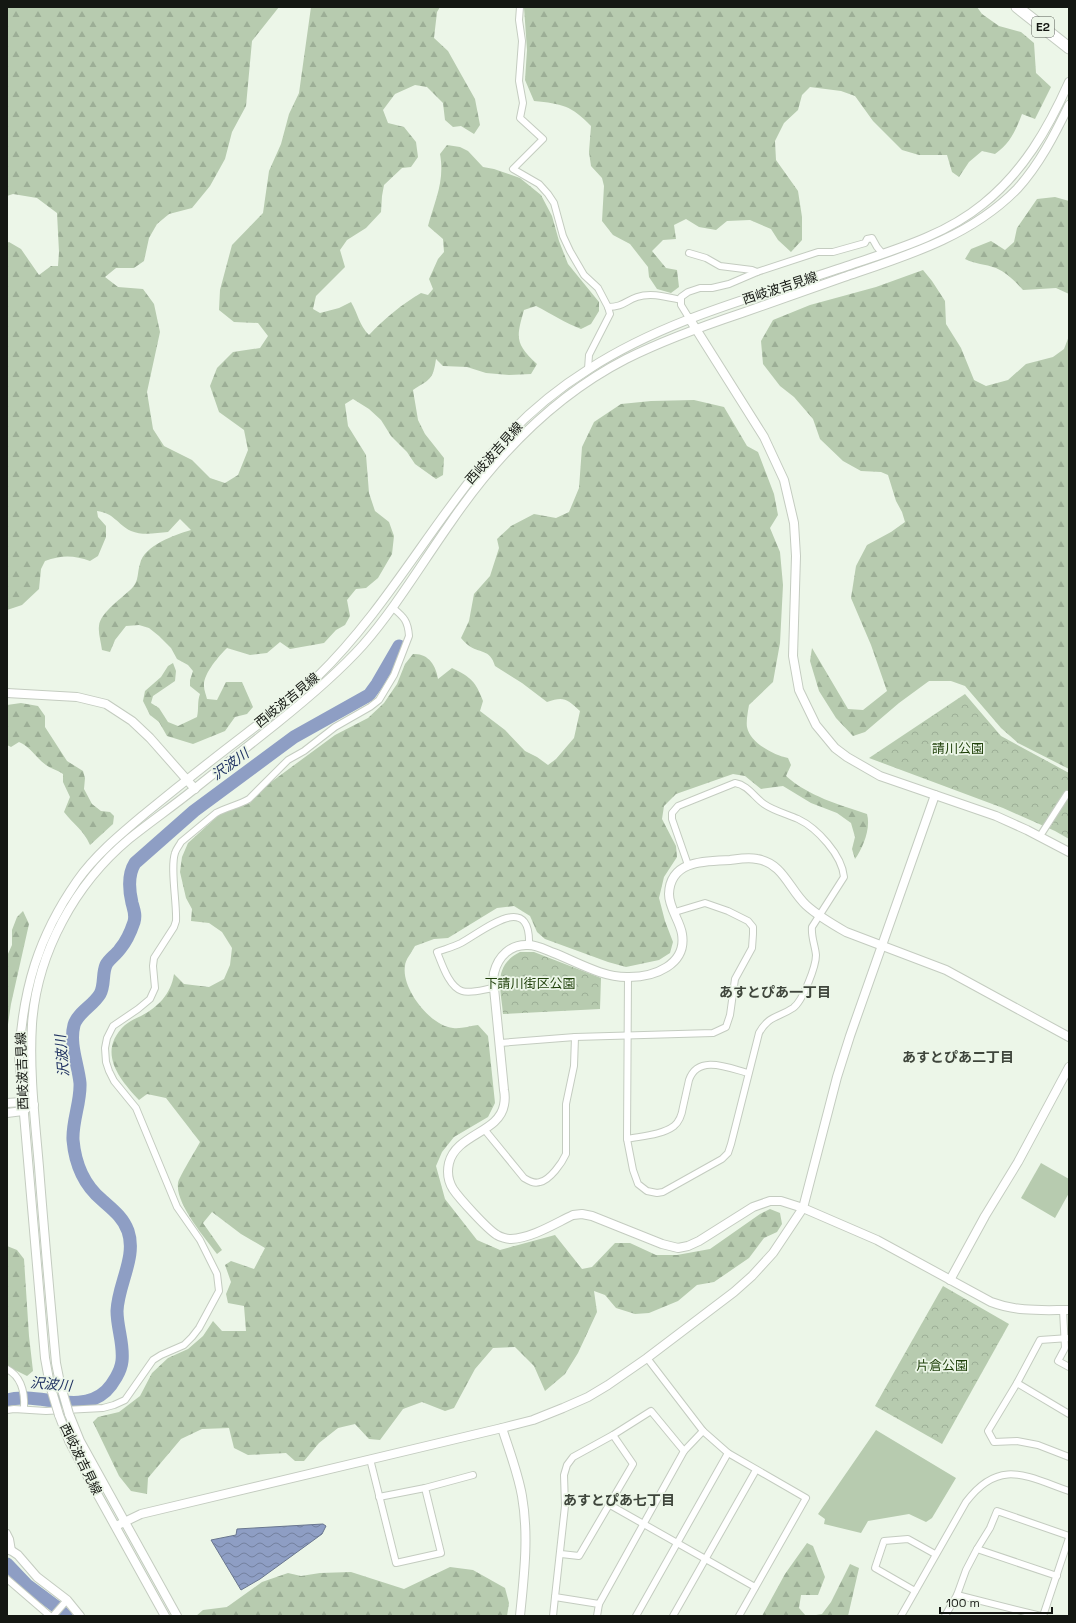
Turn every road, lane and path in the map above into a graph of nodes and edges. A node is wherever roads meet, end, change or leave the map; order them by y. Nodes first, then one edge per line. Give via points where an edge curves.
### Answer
1 (520, 7) edge
2 (1017, 7) edge
3 (1069, 48) edge
4 (1069, 82) edge
5 (1069, 106) edge
6 (689, 253) dead end
7 (884, 254) junction
8 (757, 272) junction
9 (681, 300) junction
10 (608, 307) junction
11 (689, 318) junction
12 (696, 329) junction
13 (588, 369) junction
14 (393, 608) junction
15 (7, 693) edge
16 (187, 779) junction
17 (195, 789) junction
18 (1067, 794) dead end
19 (935, 795) junction
20 (1040, 836) junction
21 (1069, 852) edge
22 (688, 864) junction
23 (675, 912) junction
24 (819, 915) junction
25 (529, 945) junction
26 (882, 946) junction
27 (628, 977) junction
28 (494, 988) junction
29 (628, 1036) junction
30 (575, 1037) junction
31 (1069, 1037) edge
32 (500, 1043) junction
33 (1069, 1067) edge
34 (748, 1072) junction
35 (22, 1102) junction
36 (7, 1103) edge
37 (34, 1105) junction
38 (23, 1111) junction
39 (7, 1113) edge
40 (484, 1129) junction
41 (627, 1139) junction
42 (803, 1208) junction
43 (950, 1280) junction
44 (1066, 1310) edge
45 (1067, 1338) edge
46 (647, 1358) junction
47 (1069, 1367) edge
48 (7, 1369) edge
49 (1017, 1383) junction
50 (24, 1408) junction
51 (7, 1410) edge
52 (1069, 1414) edge
53 (502, 1428) junction
54 (703, 1430) junction
55 (613, 1435) junction
56 (684, 1451) junction
57 (728, 1453) junction
58 (1069, 1457) edge
59 (370, 1459) junction
60 (756, 1470) junction
61 (473, 1475) dead end
62 (425, 1488) junction
63 (1069, 1491) edge
64 (380, 1497) junction
65 (610, 1505) junction
66 (125, 1522) junction
67 (643, 1523) junction
68 (116, 1526) junction
69 (7, 1533) edge
70 (1069, 1537) edge
71 (677, 1542) junction
72 (977, 1549) junction
73 (10, 1550) edge
74 (561, 1554) junction
75 (935, 1554) junction
76 (705, 1558) junction
77 (1057, 1576) junction
78 (7, 1579) edge
79 (755, 1587) junction
80 (915, 1591) junction
81 (957, 1595) junction
82 (555, 1598) junction
83 (65, 1602) junction
84 (599, 1604) junction
85 (52, 1616) edge
86 (80, 1616) edge
87 (166, 1616) edge
88 (177, 1616) edge
89 (520, 1616) edge
90 (553, 1616) edge
91 (597, 1616) edge
92 (636, 1616) edge
93 (673, 1616) edge
94 (739, 1616) edge
95 (901, 1616) edge
96 (945, 1616) edge
97 (1042, 1616) edge

1 - 10 street via 522,41 519,81 523,103 520,118 543,139 513,169 539,184 548,194 554,203 570,251 584,275 598,288
2 - 3 highway, E2
4 - 7 street, 西岐波吉見線 via 1046,130 1017,171 982,205 944,229
5 - 12 street, 西岐波吉見線 via 1043,152 1019,187 984,217 935,244 890,262
6 - 8 street via 720,266
7 - 8 street via 872,238 867,239 865,243 833,252 818,252
7 - 11 street, 西岐波吉見線
8 - 9 street via 729,284 688,292
9 - 10 street via 646,295 618,307
9 - 11 street via 681,305
10 - 13 street via 610,314 589,355
11 - 12 street
11 - 13 street, 西岐波吉見線 via 650,335
12 - 14 street, 西岐波吉見線 via 622,361 595,377 572,392 526,432 485,476
12 - 19 street via 764,437 786,486 794,523 796,556 793,656 799,690 810,714 824,736 847,757 880,776
13 - 16 street, 西岐波吉見線 via 541,405 495,448 366,624 344,650 296,695
14 - 17 street, 西岐波吉見線 via 360,649 342,666
14 - 50 street via 404,616 409,636 394,675 379,700 288,760 249,798 216,813 177,848 174,854 176,921 154,958 155,988 150,999 113,1026 107,1038 105,1048 109,1072 136,1108 177,1207 200,1240 218,1274 219,1291 192,1337 184,1345 153,1360 125,1400 104,1408 46,1411
15 - 16 street via 77,697 106,704 132,721
16 - 17 street
16 - 35 street, 西岐波吉見線 via 96,857 79,877 46,932 31,973 21,1021 19,1056
17 - 37 street, 西岐波吉見線 via 126,842 108,860 80,891 58,930 38,986 32,1021
18 - 20 street
19 - 20 street via 996,816
19 - 26 street
20 - 21 street
22 - 23 street via 671,884 669,895
22 - 24 street via 756,858 766,861 775,865 805,904
22 - 24 street via 673,824 672,813 678,806 729,785 741,784 764,805 799,820 814,830 839,859 844,869 844,877
23 - 27 street via 682,938 680,952 675,960 661,971
23 - 29 street via 706,903 748,921 752,927 752,948 735,979 728,1022 726,1027 713,1033
24 - 26 street via 846,932
24 - 34 street via 811,934 816,960 799,1003 770,1019 763,1026
25 - 27 street via 605,974
25 - 28 street via 503,954 494,973
25 - 28 street via 530,935 526,922 512,916 502,918 459,944 437,952 446,976 458,989 470,991
26 - 31 street via 946,970
26 - 42 street via 837,1077
27 - 29 street
28 - 32 street
29 - 30 street
29 - 41 street
30 - 32 street
30 - 40 street via 574,1066 566,1104 566,1154 554,1172 541,1182 524,1178
32 - 40 street via 504,1106 494,1122
33 - 43 street
34 - 41 street via 714,1064 699,1066 690,1079 678,1123 664,1131
34 - 41 street via 728,1152 722,1159 672,1188 657,1193 638,1184
35 - 36 street
35 - 37 street
35 - 38 street, 西岐波吉見線
37 - 38 street
37 - 66 street, 西岐波吉見線, bridge via 52,1321 60,1384 80,1441
38 - 39 street
38 - 68 street, 西岐波吉見線, bridge via 45,1358 50,1385 69,1441
40 - 42 street via 456,1150 450,1160 449,1180 453,1189 489,1229 498,1236 510,1239 525,1237 573,1215 582,1214 678,1248 699,1241 753,1207 770,1201 781,1201
42 - 43 street via 878,1240
42 - 46 street via 773,1253 752,1276
43 - 44 street via 991,1302 1010,1308 1031,1311
44 - 45 street
45 - 47 street via 1058,1361
45 - 49 street via 1040,1340
46 - 53 street via 588,1397 533,1420
46 - 54 street
48 - 50 street via 16,1376 25,1394
49 - 52 street
49 - 58 street via 988,1431 994,1442 1017,1441 1038,1445
50 - 51 street
53 - 59 street
53 - 89 street via 518,1479 524,1513 526,1558
54 - 56 street
54 - 57 street
55 - 56 street via 651,1411
55 - 65 street via 633,1464
55 - 74 street via 573,1457 567,1465 564,1475 565,1506
56 - 67 street
57 - 60 street
57 - 71 street
59 - 64 street
59 - 66 street via 141,1514
60 - 76 street
60 - 79 street via 806,1498
61 - 62 street
62 - 64 street
62 - 64 street via 441,1553 396,1563
63 - 75 street via 1019,1475 1000,1475 987,1480 966,1502
65 - 67 street
65 - 74 street via 579,1556
66 - 68 street
66 - 88 street, 西岐波吉見線
67 - 71 street
67 - 84 street
68 - 87 street, 西岐波吉見線
69 - 73 street
70 - 72 street via 997,1511
70 - 77 street
71 - 76 street
71 - 92 street
72 - 77 street
72 - 81 street
73 - 83 street
74 - 82 street
75 - 80 street
75 - 80 street via 908,1538 884,1542 875,1568
76 - 79 street
76 - 93 street
77 - 97 street
78 - 85 street
79 - 94 street
80 - 95 street
81 - 96 street
81 - 97 street
82 - 84 street
82 - 90 street
83 - 85 street
83 - 86 street
84 - 91 street

